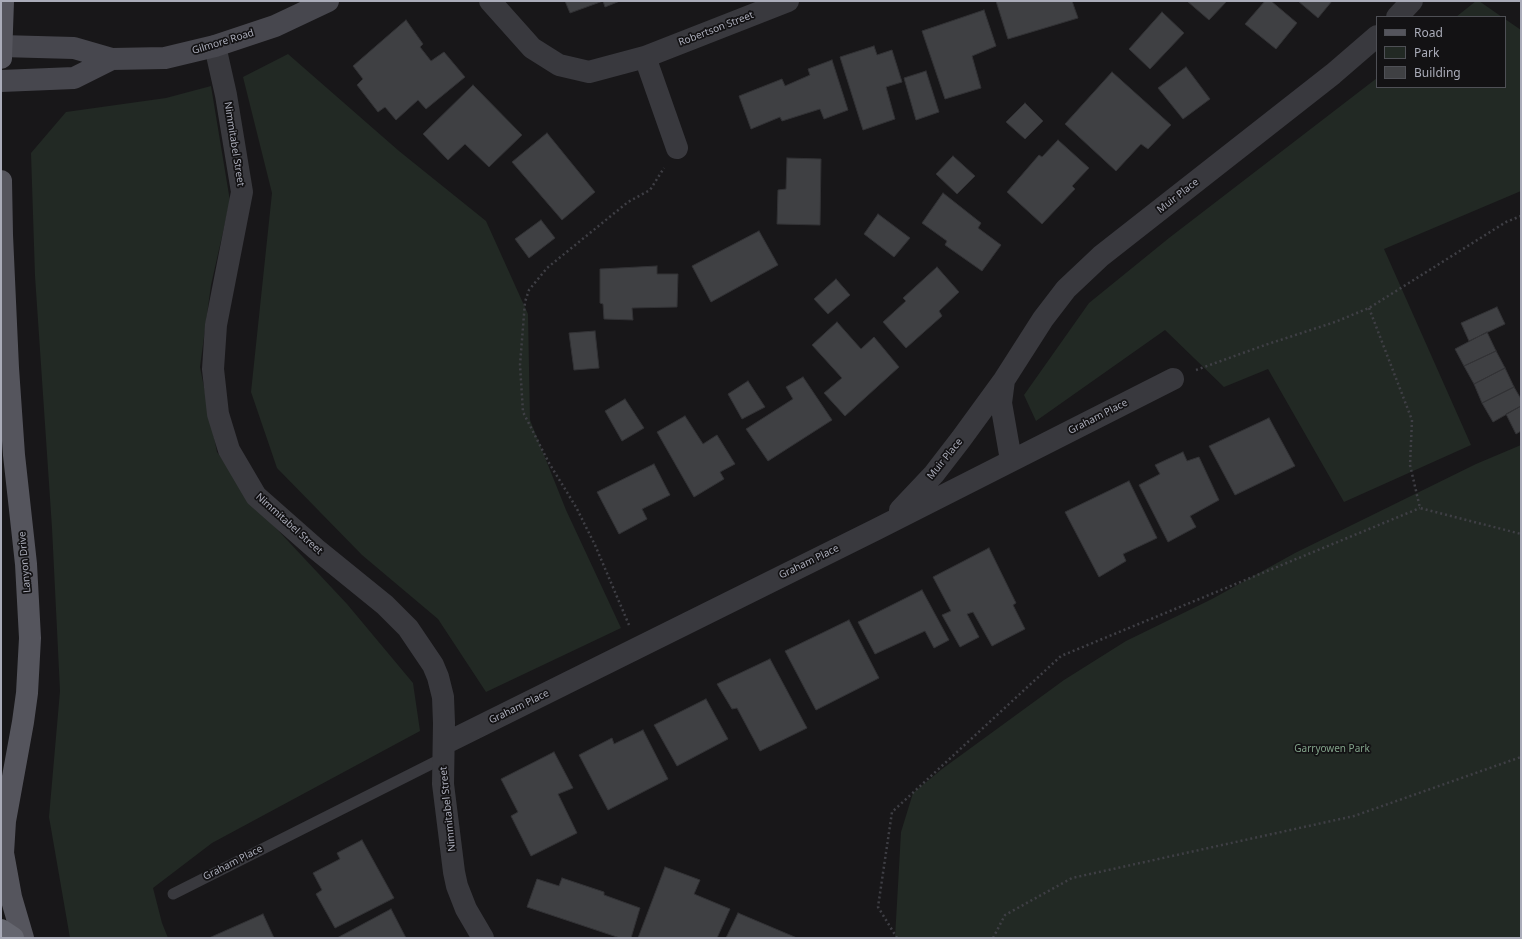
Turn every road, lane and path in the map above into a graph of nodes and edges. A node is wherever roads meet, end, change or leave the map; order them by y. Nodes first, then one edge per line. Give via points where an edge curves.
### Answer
1 (3, 1) edge
2 (328, 1) edge
3 (490, 1) edge
4 (788, 1) edge
5 (1412, 1) edge
6 (1398, 16) edge
7 (1376, 37) edge
8 (215, 46) junction
9 (1, 50) edge
10 (645, 57) junction
11 (112, 59) junction
12 (1, 81) edge
13 (677, 148) joint
14 (1, 181) edge
15 (1521, 216) edge
16 (1369, 308) junction
17 (1173, 379) joint
18 (1004, 380) junction
19 (1011, 460) junction
20 (1420, 508) junction
21 (877, 529) junction
22 (1521, 534) edge
23 (631, 631) dead end
24 (443, 751) junction
25 (1521, 757) edge
26 (173, 894) dead end
27 (1, 930) edge
28 (13, 938) edge
29 (23, 938) edge
30 (482, 938) edge
31 (897, 938) edge
32 (993, 938) edge

1 - 9 main road
2 - 8 street, Gilmore Road via 275,26
3 - 10 street, Robertson Street via 532,48 559,65 589,72
4 - 10 street, Robertson Street
5 - 6 street
7 - 18 street, Muir Place via 1333,74 1101,256 1066,288
8 - 11 street, Gilmore Road via 165,58
8 - 24 street, Nimmitabel Street via 242,192 216,325 212,369 218,414 229,450 256,496 316,550 385,605 416,640 433,665 440,686 444,710
9 - 11 street, Gilmore Road via 74,48
10 - 13 street
11 - 12 street, Gilmore Road via 74,78
13 - 23 path via 650,190 628,202 547,268 529,290 525,302 520,365 523,412 595,545
14 - 29 main road, Lanyon Drive via 8,368 30,638 24,722 5,821 3,853 11,897
15 - 16 path via 1506,222
16 - 17 path
16 - 20 path via 1412,420 1410,465
17 - 19 street, Graham Place
18 - 19 street, Muir Place via 1001,403
18 - 21 street, Muir Place via 934,474 899,511
19 - 21 street, Graham Place
20 - 22 path
20 - 31 path via 1061,656 892,812 878,907
21 - 24 street, Graham Place
24 - 26 lane, Graham Place
24 - 30 street, Nimmitabel Street via 446,816 457,886
25 - 32 path via 1354,816 1072,878 1005,915
27 - 28 highway

